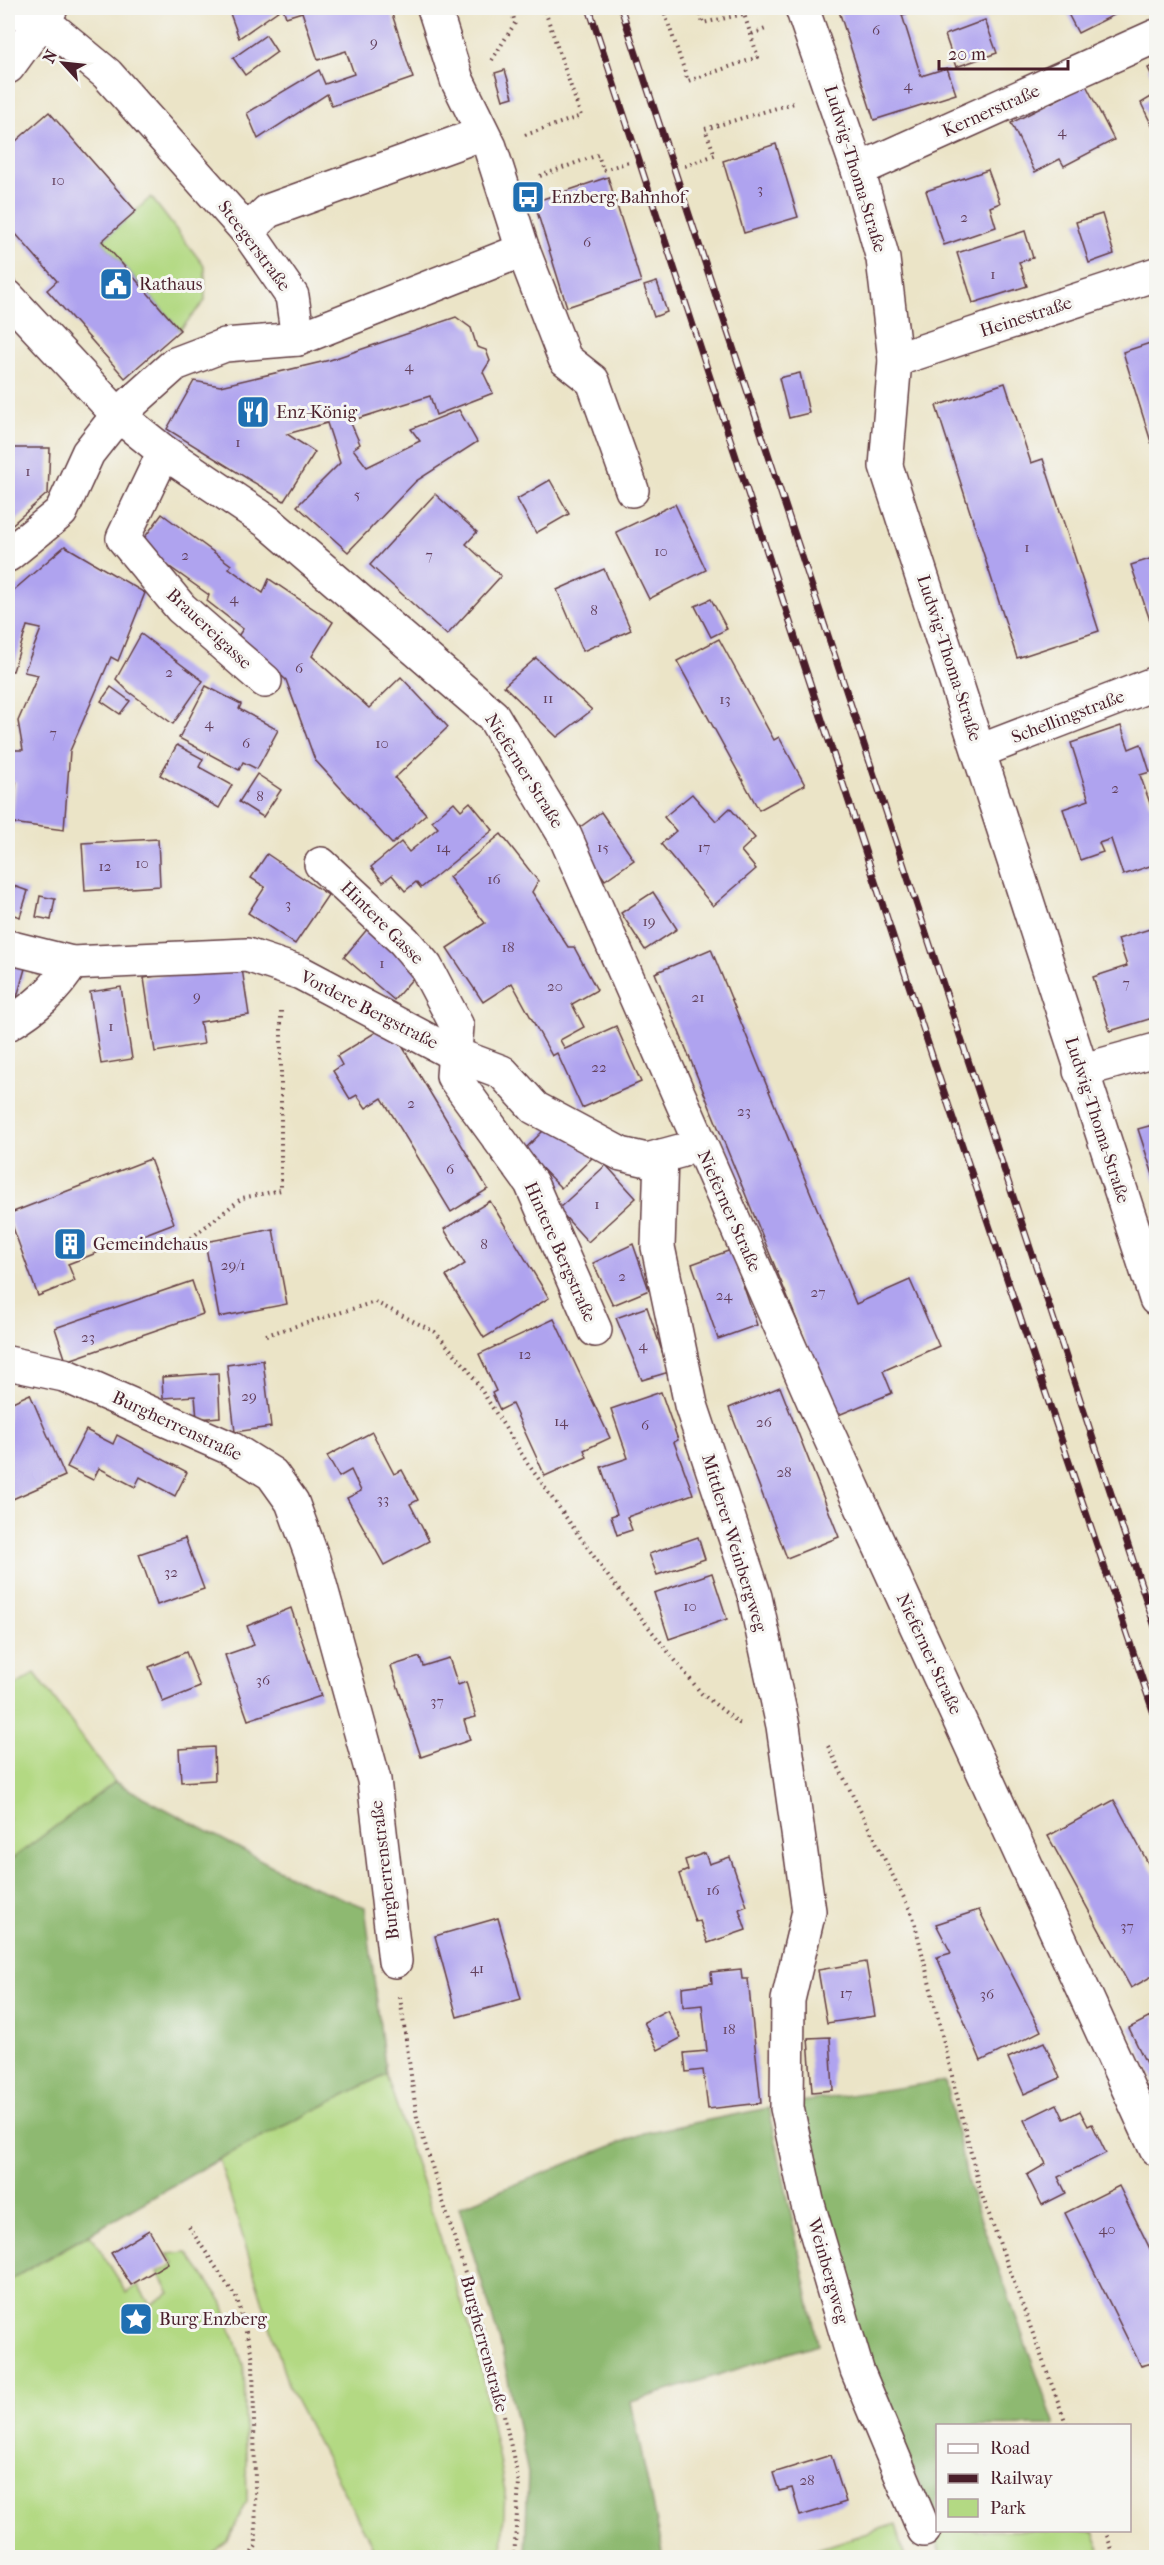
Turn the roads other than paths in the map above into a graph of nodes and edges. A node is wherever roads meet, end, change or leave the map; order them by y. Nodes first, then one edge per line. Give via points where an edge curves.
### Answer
1 (434, 8) edge
2 (802, 8) edge
3 (8, 9) edge
4 (47, 14) edge
5 (1156, 36) edge
6 (8, 67) edge
7 (482, 134) junction
8 (858, 170) junction
9 (247, 231) junction
10 (523, 250) junction
11 (1156, 274) edge
12 (8, 297) edge
13 (298, 339) junction
14 (895, 360) junction
15 (118, 416) junction
16 (164, 452) junction
17 (633, 490) dead end
18 (8, 555) edge
19 (265, 681) dead end
20 (1156, 682) edge
21 (980, 751) junction
22 (321, 864) dead end
23 (8, 948) edge
24 (72, 963) junction
25 (8, 1024) edge
26 (1156, 1050) edge
27 (454, 1054) junction
28 (1080, 1071) junction
29 (700, 1145) junction
30 (661, 1156) junction
31 (1156, 1299) edge
32 (595, 1330) dead end
33 (8, 1363) edge
34 (395, 1961) road end
35 (788, 2000) joint
36 (1156, 2149) edge
37 (924, 2530) dead end

1 - 7 street via 457,80
2 - 8 street, Ludwig-Thoma-Straße
3 - 4 street
4 - 6 street
4 - 9 street, Steegerstraße via 107,74
5 - 8 street, Kernerstraße
7 - 9 street via 268,211
7 - 10 street via 505,189
8 - 14 street, Ludwig-Thoma-Straße via 883,259
9 - 13 street, Steegerstraße via 292,296
10 - 13 street
10 - 17 street via 565,359 593,381
11 - 14 street, Heinestraße
12 - 15 street, Nieferner Straße
13 - 15 street via 225,345 175,364
14 - 21 street, Ludwig-Thoma-Straße via 886,466
15 - 16 street, Nieferner Straße
15 - 18 street via 88,453 61,512
16 - 19 street, Brauereigasse via 123,538 181,608
16 - 29 street, Nieferner Straße via 268,522 493,716 565,836
20 - 21 street, Schellingstraße
21 - 28 street, Ludwig-Thoma-Straße
22 - 27 street, Hintere Gasse via 404,940 426,967 457,1026
23 - 24 street, Vordere Bergstraße
24 - 25 street via 50,993
24 - 27 street, Vordere Bergstraße via 247,955 301,973
26 - 28 street
27 - 30 street, Vordere Bergstraße via 502,1072 535,1108 621,1154 647,1160
27 - 32 street, Hintere Bergstraße via 453,1076 531,1183
28 - 31 street, Ludwig-Thoma-Straße
29 - 30 street, Vordere Bergstraße
29 - 36 street, Nieferner Straße
30 - 35 street, Mittlerer Weinbergweg via 658,1247 691,1405 755,1597 783,1726 809,1911
33 - 34 street, Burgherrenstraße via 64,1375 232,1449 272,1474 292,1502 314,1559 374,1780
35 - 37 street, Weinbergweg via 787,2108 807,2201 857,2370

